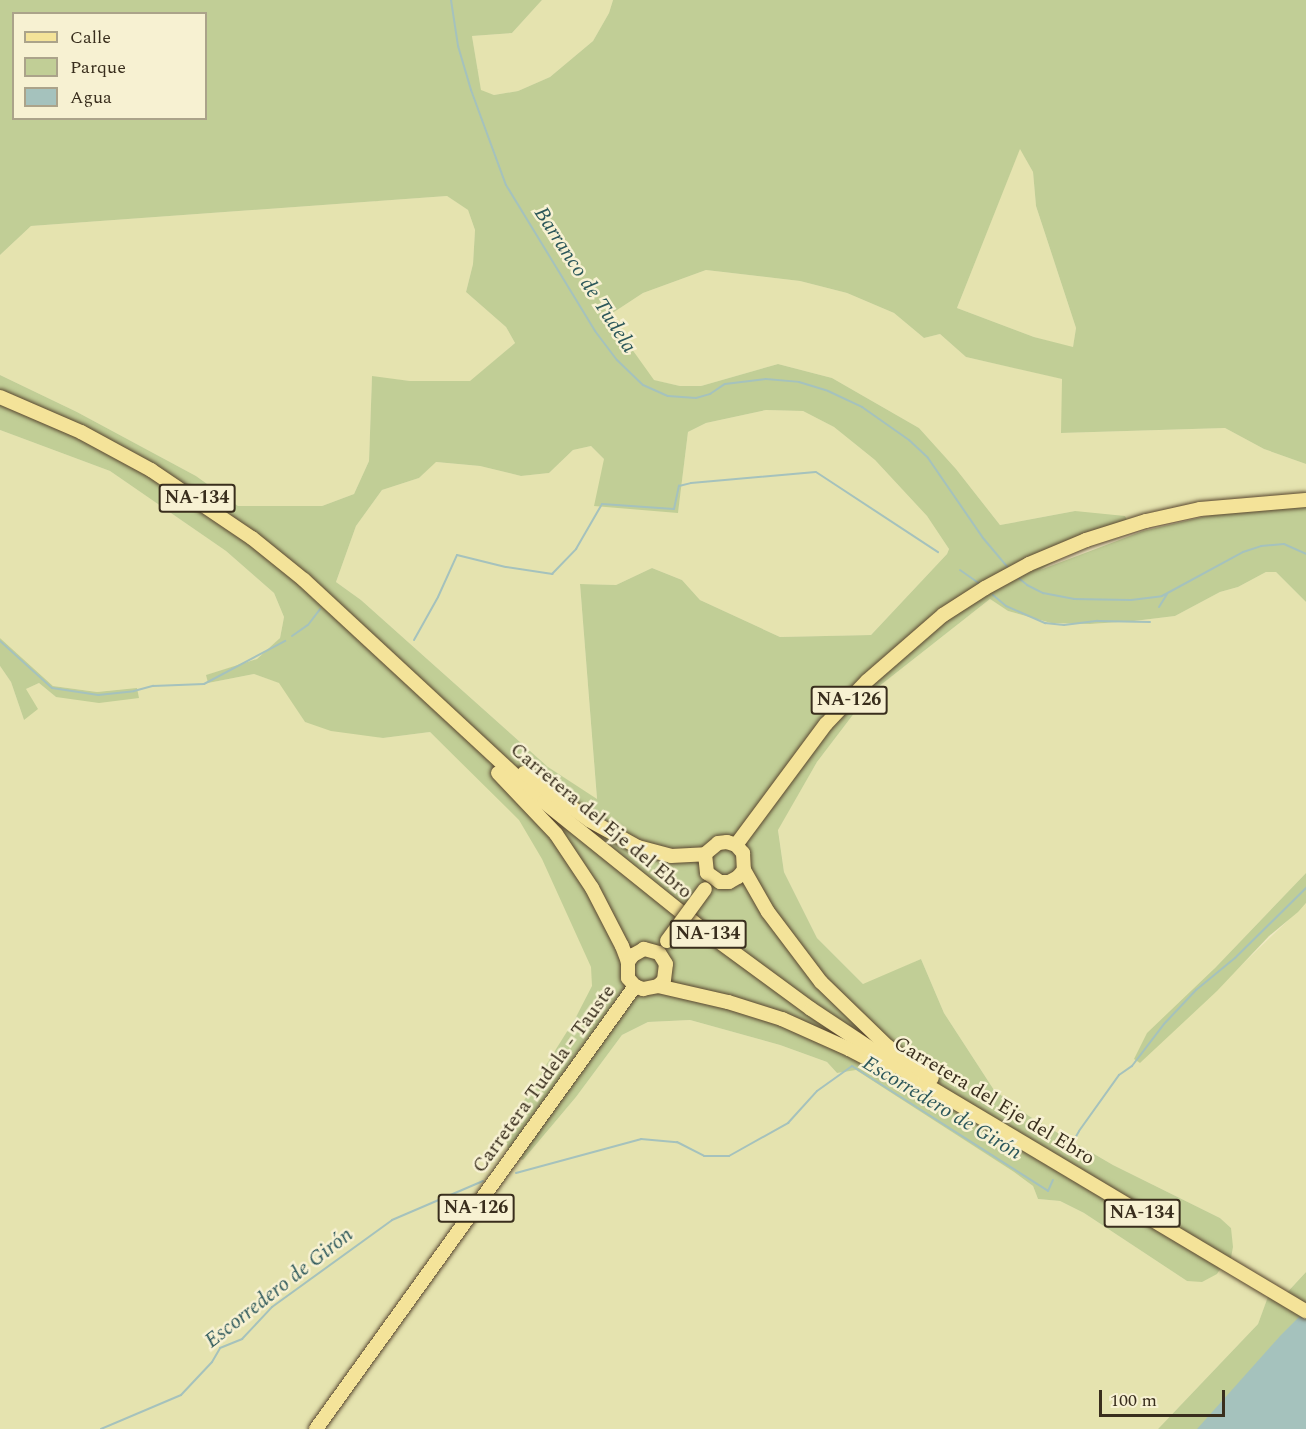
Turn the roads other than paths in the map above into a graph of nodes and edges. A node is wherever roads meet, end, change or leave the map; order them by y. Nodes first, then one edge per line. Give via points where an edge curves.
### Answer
1 (0, 397) edge
2 (1306, 500) edge
3 (368, 639) junction
4 (424, 693) junction
5 (736, 845) junction
6 (705, 854) junction
7 (744, 870) junction
8 (709, 884) junction
9 (663, 947) junction
10 (628, 962) junction
11 (635, 986) junction
12 (658, 986) junction
13 (1018, 1139) junction
14 (1082, 1177) junction
15 (1306, 1311) edge
16 (316, 1429) edge

1 - 3 main road, Carretera del Eje del Ebro / NA-134 via 81,432 198,499 304,580
2 - 5 main road, NA-126 via 1200,509 1157,519 1086,540 991,585 943,615 867,681 826,724
3 - 4 main road, Carretera del Eje del Ebro / NA-134
3 - 6 main road via 517,768 589,820 656,853
4 - 10 main road via 556,834 592,888
4 - 13 main road, Carretera del Eje del Ebro / NA-134 via 544,802 698,926 811,1009 923,1083
5 - 6 main road via 718,843
5 - 7 main road via 743,853
6 - 8 main road
7 - 8 main road via 729,882
7 - 13 main road via 792,945 855,1017 887,1046
8 - 9 main road, bridge
9 - 10 main road via 644,949
9 - 12 main road via 667,971
10 - 11 main road via 628,978
11 - 12 main road
11 - 16 main road, Carretera Tudela - Tauste / NA-126
12 - 14 main road via 755,1009 817,1033 878,1063 1016,1146
13 - 14 main road, Carretera del Eje del Ebro / NA-134
14 - 15 main road, Carretera del Eje del Ebro / NA-134

